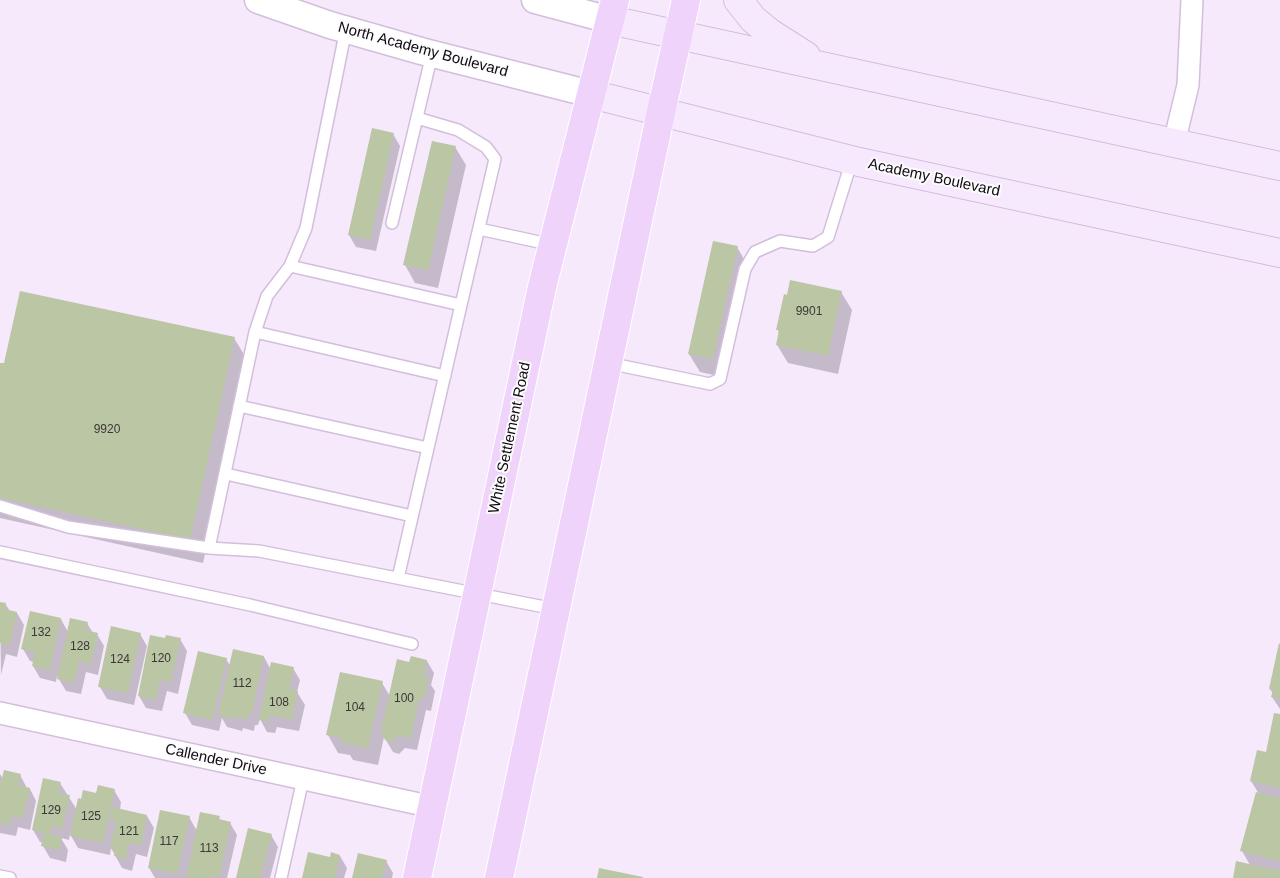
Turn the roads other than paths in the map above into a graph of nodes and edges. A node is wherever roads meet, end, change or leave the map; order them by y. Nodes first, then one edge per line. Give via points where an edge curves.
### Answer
1 (258, 0) edge
2 (535, 0) edge
3 (686, 0) edge
4 (738, 0) edge
5 (1192, 0) edge
6 (613, 10) edge
7 (346, 29) junction
8 (678, 35) junction
9 (432, 54) junction
10 (822, 66) junction
11 (591, 94) junction
12 (661, 112) junction
13 (417, 118) junction
14 (1174, 143) junction
15 (852, 160) junction
16 (1280, 166) edge
17 (392, 223) dead end
18 (479, 229) junction
19 (553, 245) junction
20 (1280, 253) edge
21 (290, 266) junction
22 (461, 304) junction
23 (255, 332) junction
24 (608, 362) junction
25 (445, 376) junction
26 (240, 406) junction
27 (428, 448) junction
28 (226, 474) junction
29 (0, 506) edge
30 (412, 516) junction
31 (209, 548) junction
32 (0, 552) edge
33 (398, 578) junction
34 (478, 594) junction
35 (555, 609) junction
36 (412, 644) dead end
37 (0, 713) edge
38 (302, 779) junction
39 (433, 807) junction
40 (0, 876) edge
41 (10, 878) edge
42 (281, 878) edge
43 (417, 878) edge
44 (499, 878) edge

1 - 7 street, North Academy Boulevard
2 - 6 street
3 - 8 main road
4 - 10 main road via 770,34
5 - 14 street via 1188,85
6 - 8 main road
6 - 11 main road, White Settlement Road
7 - 9 street, North Academy Boulevard
7 - 21 lane via 306,228
8 - 10 main road
8 - 12 main road
9 - 11 street, North Academy Boulevard
9 - 13 lane
10 - 14 main road
11 - 12 main road, Academy Boulevard
11 - 19 main road, White Settlement Road
12 - 15 main road, Academy Boulevard
12 - 24 main road
13 - 17 lane
13 - 18 lane via 458,130 486,147 495,159
14 - 16 main road
15 - 20 main road, Academy Boulevard
15 - 24 lane via 828,237 813,246 780,241 755,252 745,269 720,379 710,384
18 - 19 lane
18 - 22 lane
19 - 34 main road, White Settlement Road
21 - 22 lane
21 - 23 lane via 268,296
22 - 25 lane
23 - 25 lane
23 - 26 lane
24 - 35 main road
25 - 27 lane
26 - 27 lane
26 - 28 lane
27 - 30 lane
28 - 30 lane
28 - 31 lane
29 - 31 lane via 68,527
30 - 33 lane
31 - 33 lane via 259,551
32 - 36 lane via 250,605
33 - 34 lane
34 - 35 lane
34 - 39 main road, White Settlement Road
35 - 44 main road
37 - 38 street, Callender Drive
38 - 39 street, Callender Drive
38 - 42 lane
39 - 43 main road, White Settlement Road
40 - 41 lane

